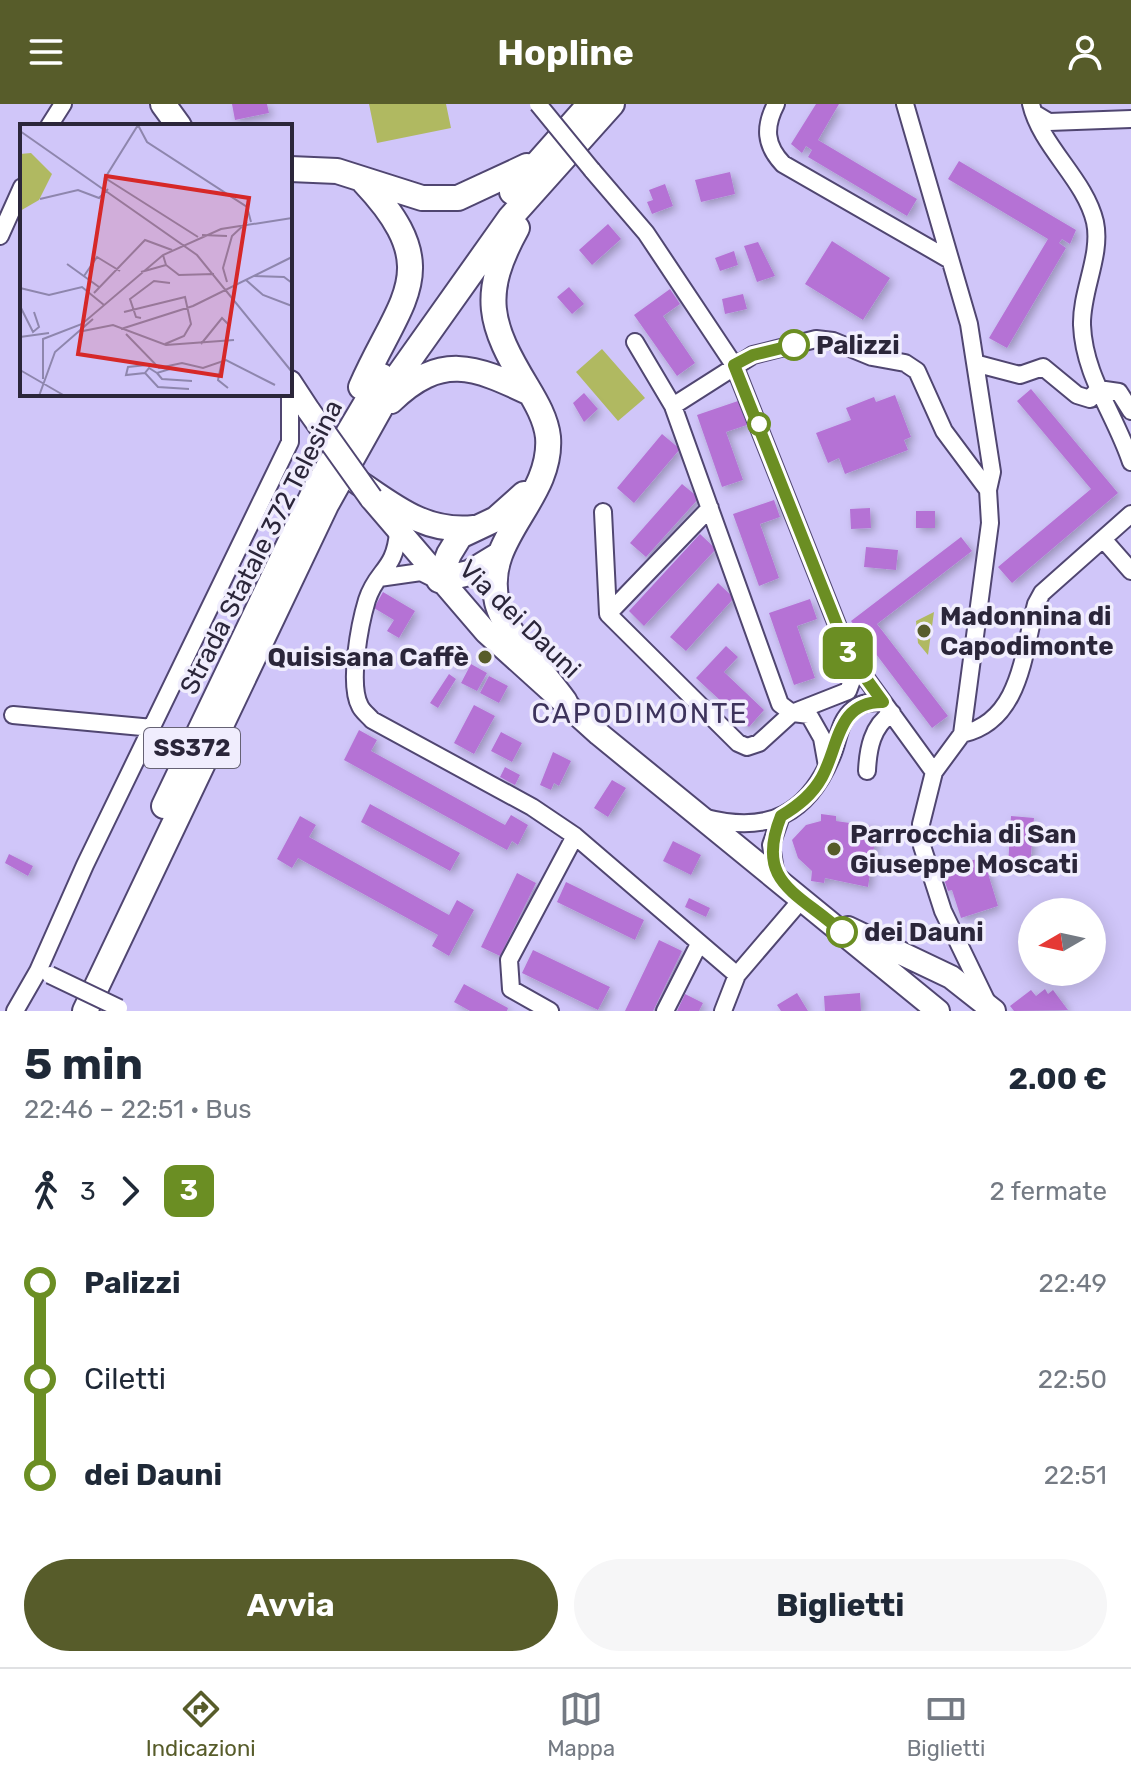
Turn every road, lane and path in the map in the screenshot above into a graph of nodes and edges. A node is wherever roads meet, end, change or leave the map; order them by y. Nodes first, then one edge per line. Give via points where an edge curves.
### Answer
1 (63, 104) edge
2 (156, 104) edge
3 (163, 104) edge
4 (538, 104) edge
5 (590, 104) edge
6 (612, 104) edge
7 (776, 104) edge
8 (905, 104) edge
9 (1032, 108) edge
10 (1131, 119) edge
11 (50, 124) edge
12 (163, 124) edge
13 (178, 124) edge
14 (542, 155) junction
15 (295, 172) edge
16 (359, 177) junction
17 (20, 191) edge
18 (532, 193) junction
19 (0, 236) edge
20 (950, 260) junction
21 (635, 342) dead end
22 (978, 364) junction
23 (734, 365) junction
24 (292, 385) edge
25 (1098, 389) junction
26 (530, 393) junction
27 (290, 396) edge
28 (673, 406) junction
29 (1131, 411) edge
30 (369, 413) junction
31 (1131, 462) edge
32 (536, 485) junction
33 (364, 490) junction
34 (988, 490) junction
35 (710, 508) junction
36 (603, 512) dead end
37 (1131, 514) edge
38 (474, 528) junction
39 (398, 532) junction
40 (1103, 539) junction
41 (497, 556) junction
42 (1131, 571) edge
43 (378, 578) junction
44 (439, 580) junction
45 (608, 614) junction
46 (849, 655) junction
47 (565, 702) junction
48 (887, 708) junction
49 (792, 713) junction
50 (13, 715) dead end
51 (153, 728) junction
52 (962, 734) junction
53 (827, 766) junction
54 (867, 771) dead end
55 (934, 772) junction
56 (781, 816) junction
57 (701, 817) junction
58 (575, 836) junction
59 (776, 877) junction
60 (802, 899) junction
61 (828, 920) junction
62 (699, 944) junction
63 (44, 973) junction
64 (737, 975) junction
65 (991, 1008) edge
66 (122, 1010) edge
67 (15, 1011) edge
68 (67, 1011) edge
69 (85, 1011) edge
70 (550, 1011) edge
71 (665, 1011) edge
72 (723, 1011) edge
73 (938, 1011) edge

1 - 11 street
2 - 12 main road
3 - 13 highway
4 - 23 street, bridge via 646,233
5 - 14 highway, Strada Statale 372 Telesina / SS372
6 - 18 highway, Strada Statale 372 Telesina / SS372
7 - 20 street via 767,138 783,164
8 - 20 street
9 - 10 street via 1049,122
9 - 25 street via 1095,221 1082,321 1090,374
14 - 16 highway via 519,172 458,198 422,198
14 - 30 highway, Strada Statale 372 Telesina / SS372 via 437,290
15 - 16 highway via 323,169
16 - 30 highway via 403,233 409,274 406,302 362,386
17 - 19 street
18 - 26 highway via 495,276 493,313 500,341
18 - 30 highway, Strada Statale 372 Telesina / SS372
20 - 22 street
21 - 28 street
22 - 25 street via 1020,375 1043,367 1077,395 1090,399
22 - 34 street via 992,472
23 - 28 street
23 - 34 street via 816,339 905,363 924,380 944,431
23 - 46 street
24 - 33 main road, Via dei Dauni, bridge
25 - 29 street via 1119,392
25 - 31 street
26 - 30 highway via 485,371 446,370 424,376
26 - 32 highway via 548,439
27 - 51 street via 290,442
28 - 35 street
30 - 68 highway, Strada Statale 372 Telesina / SS372 via 317,486
30 - 69 highway, Strada Statale 372 Telesina / SS372
32 - 38 highway via 496,519
32 - 41 highway
33 - 38 highway via 422,523
33 - 39 main road, Via dei Dauni
34 - 52 street via 990,523
35 - 45 street
35 - 49 street via 780,704
36 - 45 street
37 - 40 street
38 - 44 highway via 453,544
39 - 43 street via 392,563
39 - 44 main road, Via dei Dauni
40 - 42 street
40 - 52 street via 1051,582 1036,604 1012,696 978,730
41 - 44 highway via 469,573
41 - 47 highway via 493,580 506,626
43 - 44 street via 421,572
43 - 58 street via 368,600 355,673 360,706 372,720
44 - 47 main road, Via dei Dauni via 486,632
45 - 49 street via 738,743 759,743
46 - 48 street
46 - 49 street via 854,675 848,691
47 - 57 main road, Via dei Dauni
48 - 53 street via 862,704 847,715
48 - 54 street via 873,738
48 - 55 street
49 - 53 street via 809,715 816,723
50 - 51 street
51 - 63 street via 85,865
52 - 55 street
53 - 56 street via 802,804
55 - 65 street via 921,824 922,846 954,937
56 - 57 street via 744,825
56 - 59 street via 771,845
57 - 59 main road, Via dei Dauni
58 - 62 street
58 - 70 street via 509,960 511,989
59 - 60 main road, Via dei Dauni
60 - 61 main road, Via dei Dauni
60 - 64 street
61 - 65 main road via 942,972
61 - 73 main road, Via dei Dauni
62 - 64 street
62 - 71 street
63 - 66 street, bridge
63 - 67 street
64 - 72 street

